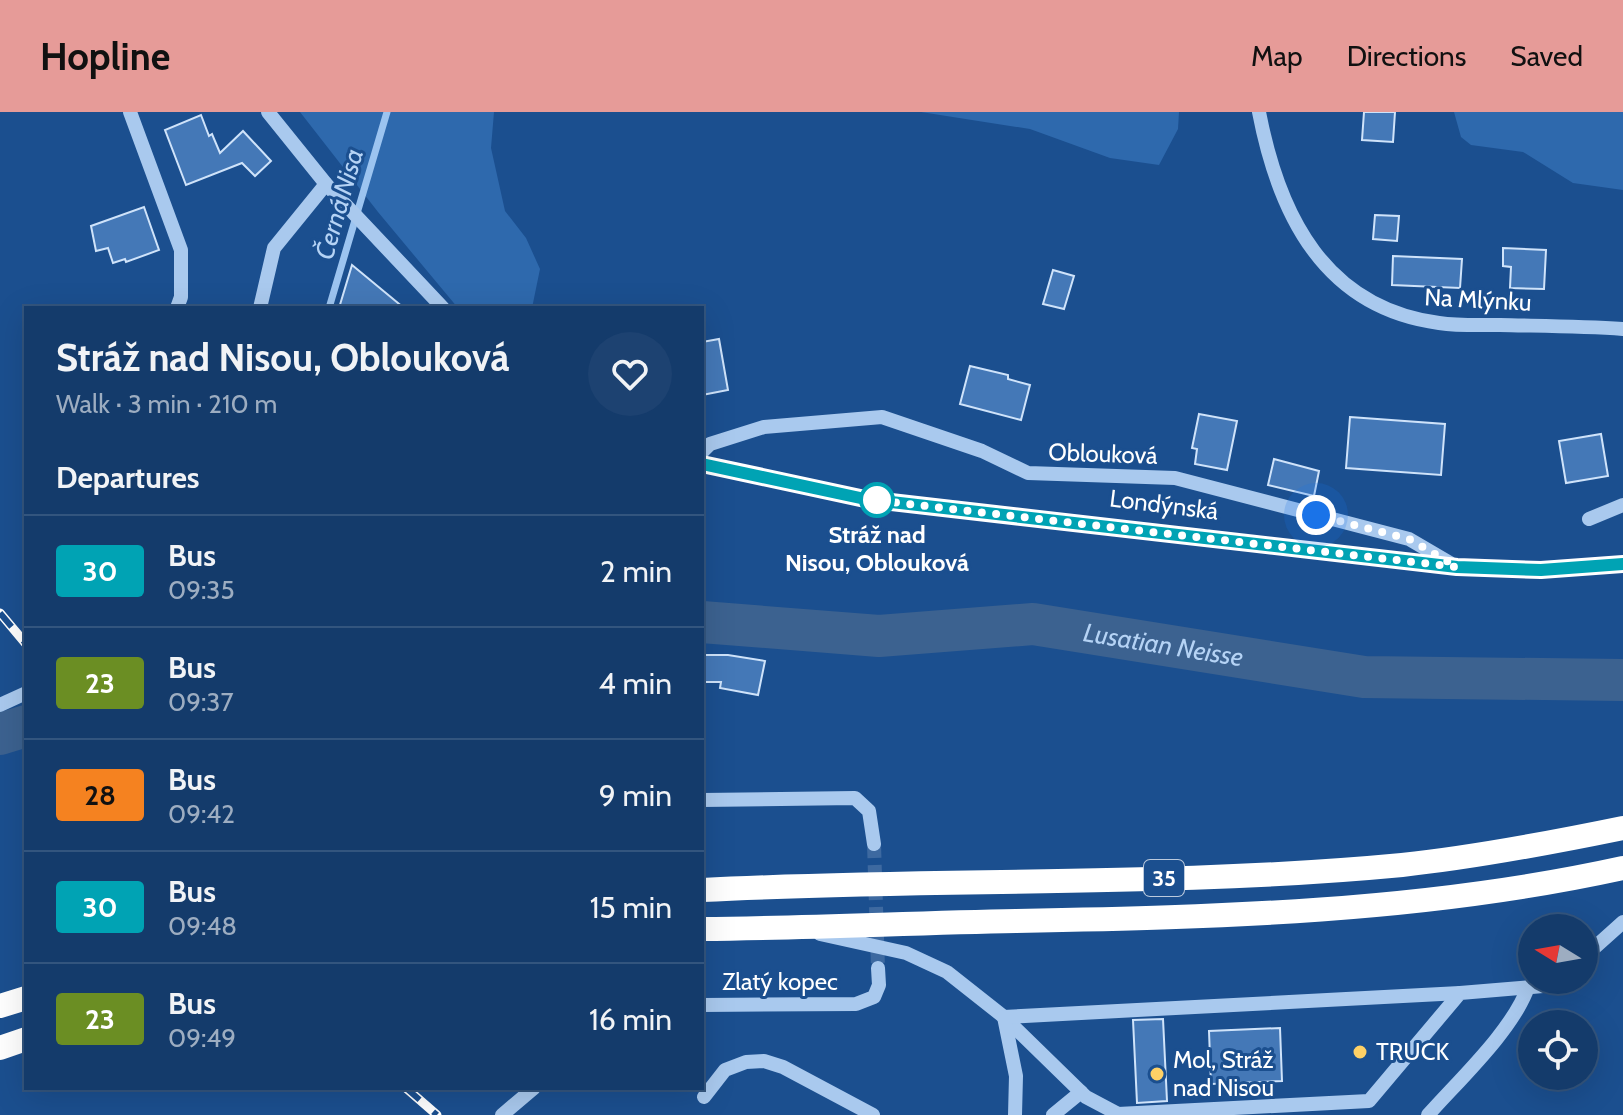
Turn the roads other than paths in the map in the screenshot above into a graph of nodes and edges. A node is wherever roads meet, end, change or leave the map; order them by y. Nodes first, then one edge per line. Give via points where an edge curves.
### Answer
1 (130, 112) edge
2 (268, 112) edge
3 (1259, 112) edge
4 (326, 184) junction
5 (178, 306) edge
6 (260, 306) edge
7 (441, 306) edge
8 (1623, 329) edge
9 (704, 450) edge
10 (704, 464) edge
11 (1623, 505) edge
12 (1589, 519) dead end
13 (1623, 564) edge
14 (1457, 567) junction
15 (24, 694) edge
16 (0, 705) edge
17 (704, 800) edge
18 (1623, 828) edge
19 (874, 844) tunnel mouth
20 (1623, 868) edge
21 (704, 890) edge
22 (1623, 922) edge
23 (793, 928) junction
24 (704, 929) edge
25 (1598, 944) edge
26 (878, 968) tunnel mouth
27 (1518, 988) edge
28 (1460, 993) junction
29 (1526, 994) edge
30 (24, 999) edge
31 (704, 1005) edge
32 (0, 1006) edge
33 (1004, 1017) junction
34 (24, 1040) edge
35 (0, 1048) edge
36 (532, 1090) edge
37 (1081, 1092) junction
38 (704, 1097) dead end
39 (502, 1115) edge
40 (873, 1115) edge
41 (1015, 1115) edge
42 (1053, 1115) edge
43 (1428, 1115) edge

1 - 5 street via 181,250
2 - 4 street
3 - 8 street, Na Mlýnku via 1282,198 1319,260 1364,299 1390,312 1441,324
4 - 6 street via 274,248
4 - 7 street
9 - 14 street, Oblouková via 764,427 882,417 982,451 1028,473 1175,478 1409,539
10 - 14 street, Londýnská via 865,499
11 - 12 street
13 - 14 street, Londýnská via 1541,570
15 - 16 street
17 - 19 street via 855,798 869,811
18 - 21 highway, 35 via 1497,852 1319,872
20 - 23 highway, 35 via 1469,895 1287,913
22 - 25 street
23 - 24 highway, 35
23 - 33 street via 906,953 947,972
26 - 31 street, Zlatý kopec via 874,997 856,1004
27 - 28 street
28 - 33 street
28 - 37 street via 1369,1101 1118,1114
29 - 43 street via 1499,1034
30 - 32 highway
33 - 37 street
33 - 41 street via 1016,1076
34 - 35 highway
36 - 39 street
37 - 42 street
38 - 40 street via 725,1070 764,1061

